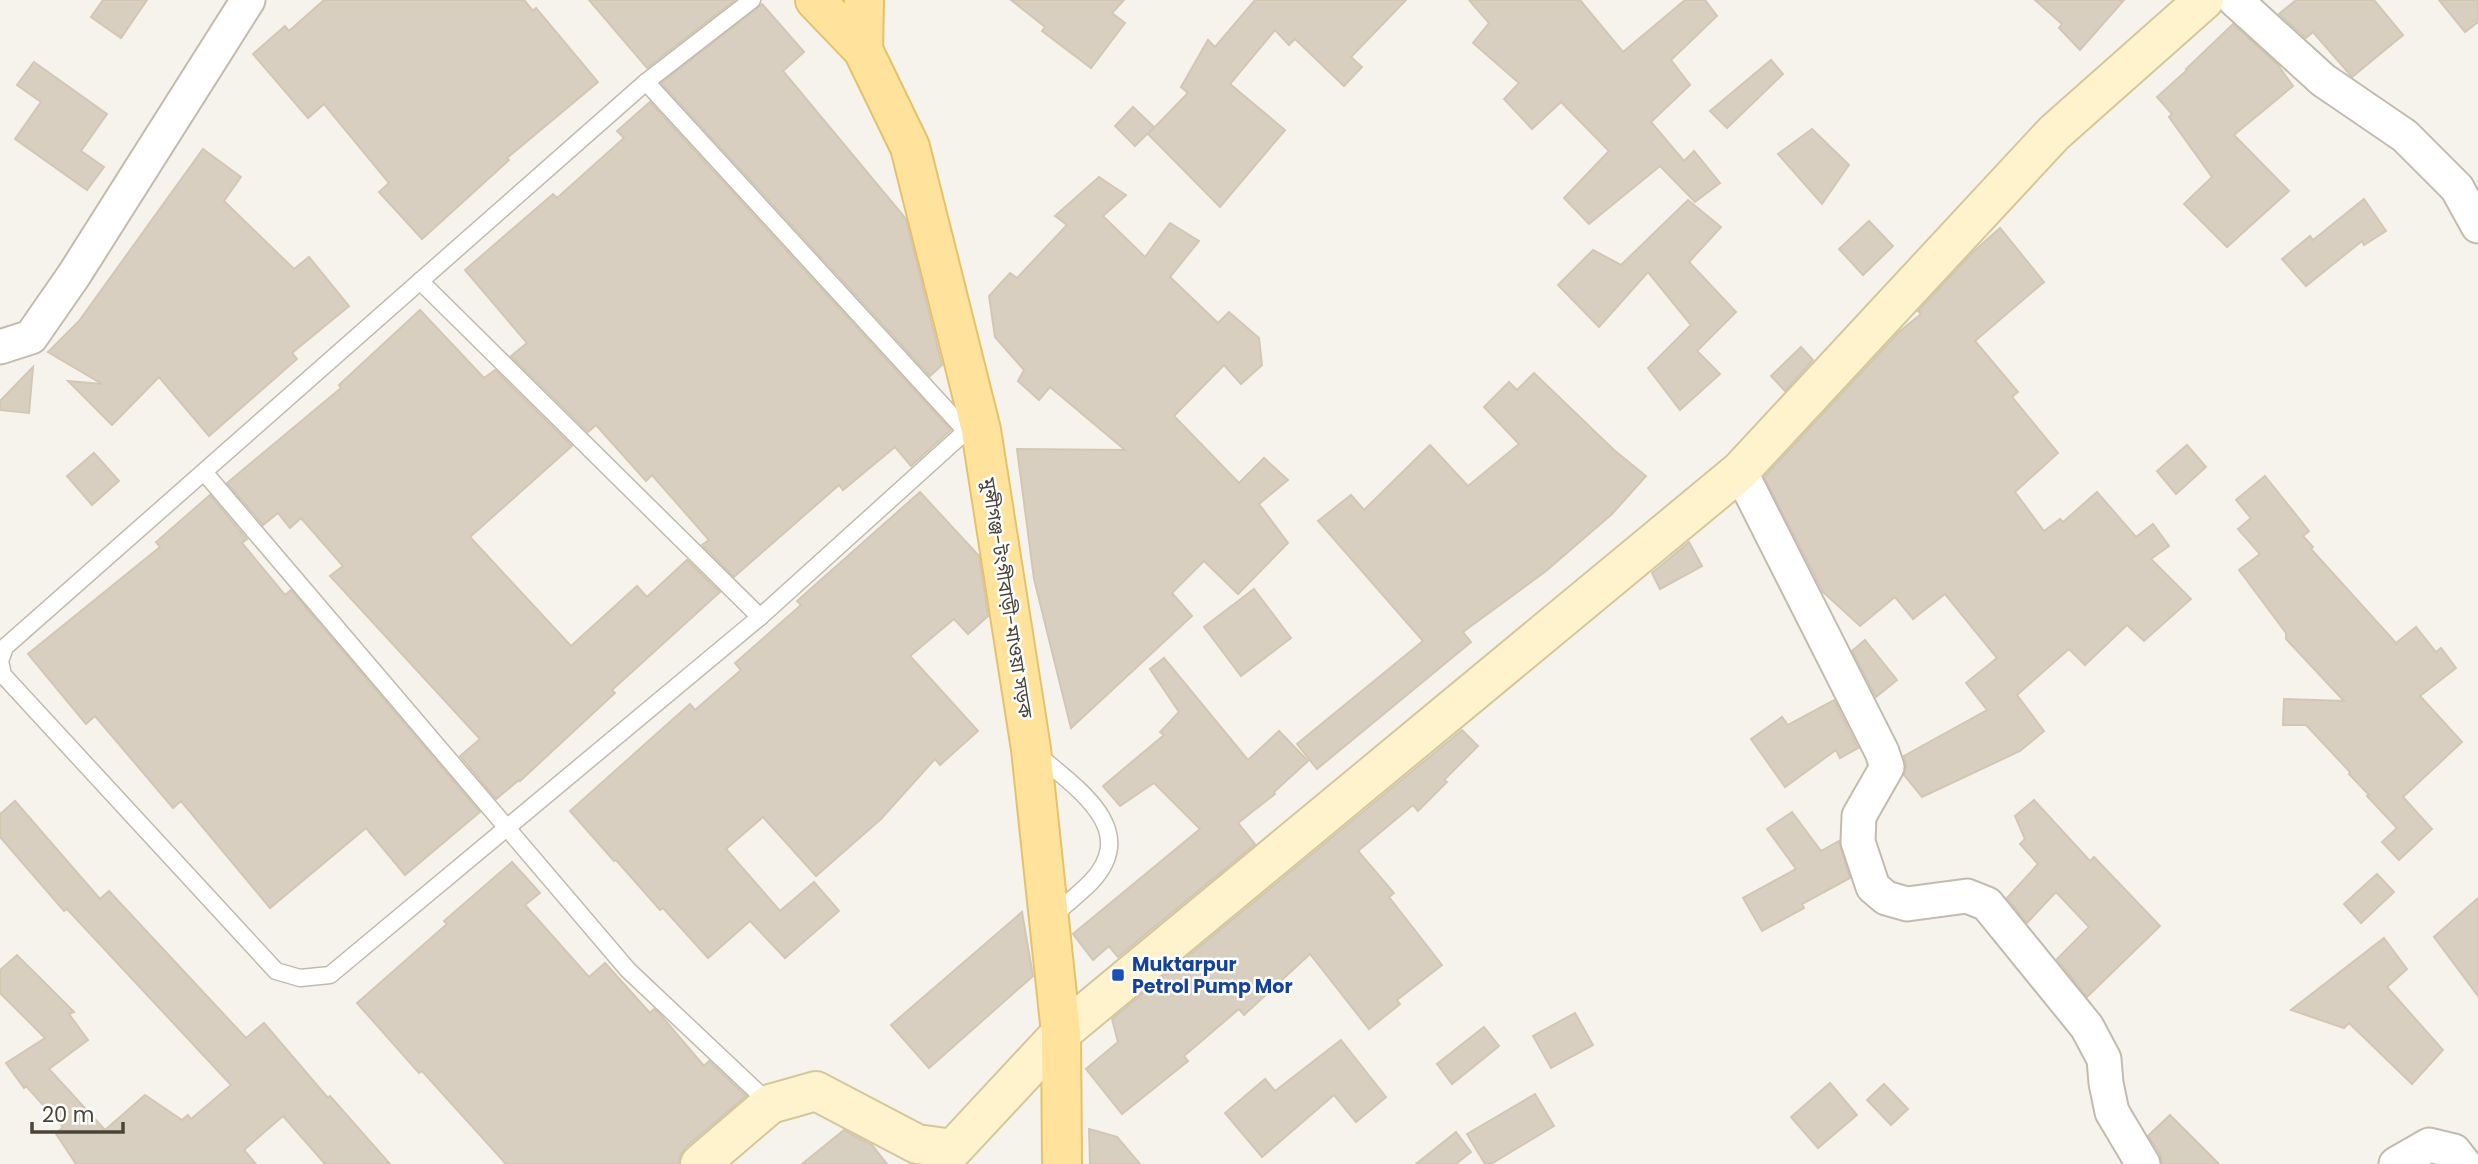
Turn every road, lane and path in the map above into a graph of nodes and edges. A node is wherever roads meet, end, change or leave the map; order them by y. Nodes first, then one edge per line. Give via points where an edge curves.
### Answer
1 (248, 0) edge
2 (752, 0) edge
3 (815, 0) edge
4 (864, 0) edge
5 (2204, 0) edge
6 (2235, 0) edge
7 (863, 50) junction
8 (646, 82) junction
9 (2478, 226) edge
10 (420, 281) junction
11 (0, 347) edge
12 (974, 430) junction
13 (1740, 471) junction
14 (204, 472) junction
15 (760, 617) junction
16 (1031, 749) junction
17 (507, 829) junction
18 (1049, 919) junction
19 (1061, 1033) junction
20 (770, 1104) junction
21 (699, 1164) edge
22 (1062, 1164) edge
23 (2143, 1164) edge
24 (2396, 1164) edge
25 (2464, 1164) edge

1 - 11 street via 32,337
2 - 8 lane
3 - 7 main road
4 - 7 main road
5 - 13 street via 2054,133
6 - 9 street via 2323,79 2405,136 2457,188
7 - 12 main road, মুন্সীগঞ্জ-টংগীবাড়ী-মাওয়া সড়ক via 910,147
8 - 10 lane
8 - 12 lane
10 - 14 lane
10 - 15 lane
12 - 15 lane
12 - 16 main road, মুন্সীগঞ্জ-টংগীবাড়ী-মাওয়া সড়ক
13 - 19 street
13 - 23 street via 1882,751 1887,767 1859,816 1858,842 1873,887 1886,898 1907,904 1966,896 1987,904 2087,1027 2104,1059 2112,1112
14 - 17 lane
14 - 17 lane via 5,647 0,661 3,676 276,971 300,978 330,975
15 - 17 lane
16 - 18 main road, মুন্সীগঞ্জ-টংগীবাড়ী-মাওয়া সড়ক
16 - 18 lane via 1091,801 1106,823 1110,847 1091,881
17 - 20 lane via 628,970
18 - 19 main road, মুন্সীগঞ্জ-টংগীবাড়ী-মাওয়া সড়ক
19 - 20 street via 953,1149 917,1144 816,1091
19 - 22 main road, মুন্সীগঞ্জ-টংগীবাড়ী-মাওয়া সড়ক
20 - 21 street
24 - 25 street via 2429,1145 2454,1151

